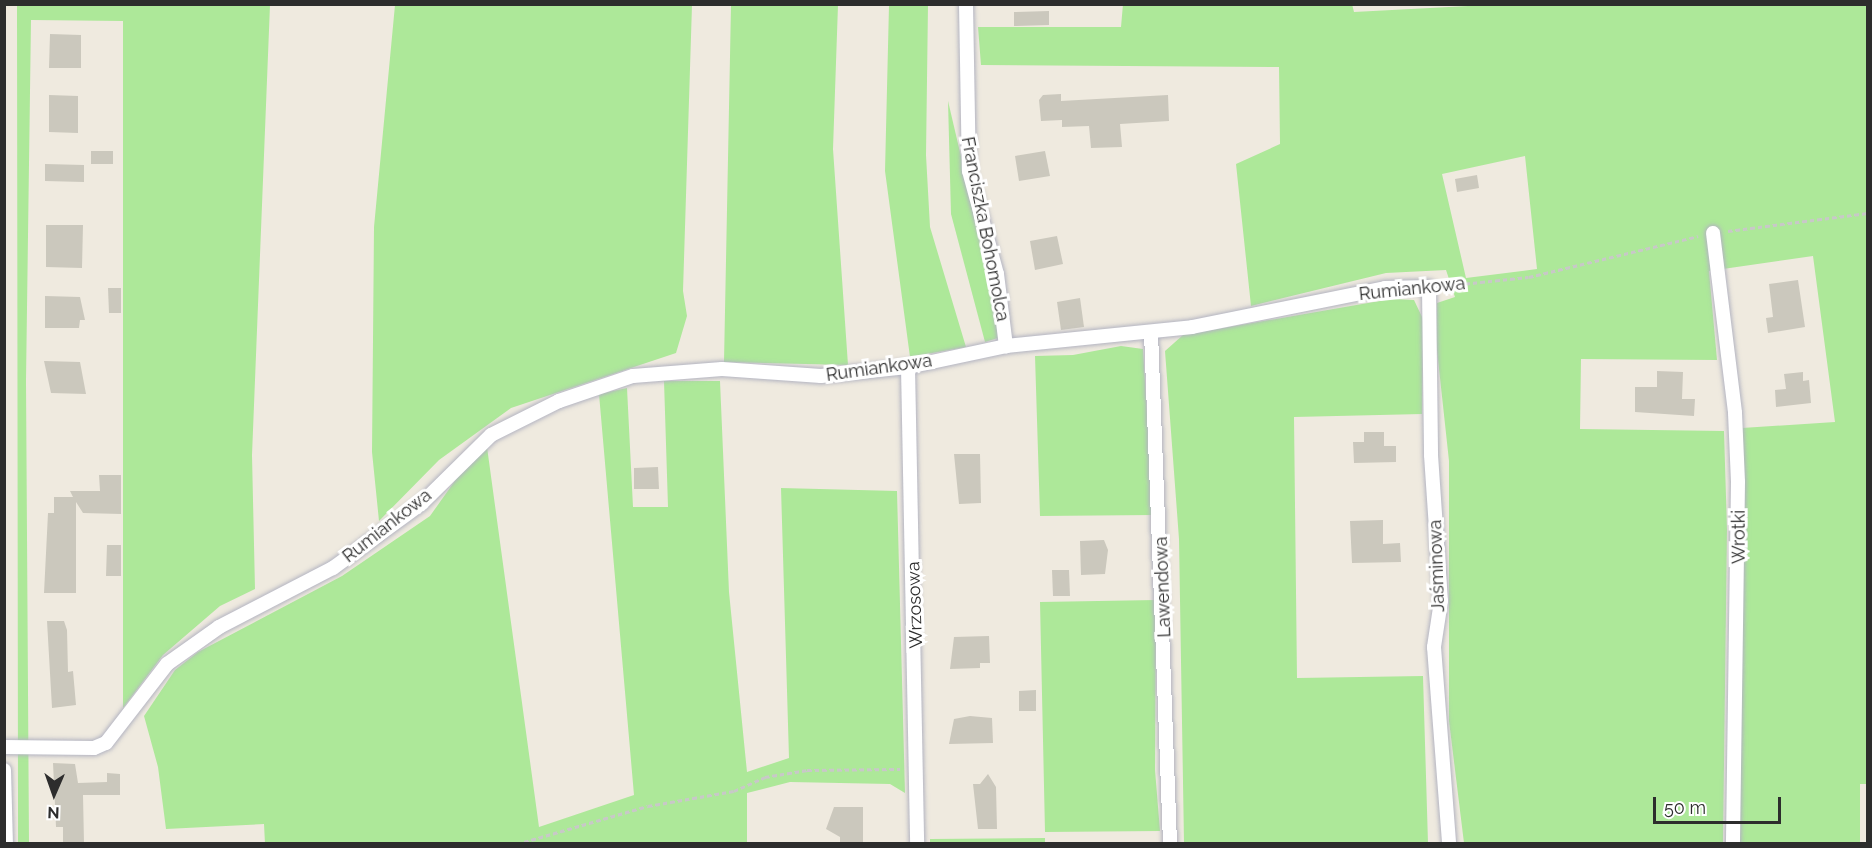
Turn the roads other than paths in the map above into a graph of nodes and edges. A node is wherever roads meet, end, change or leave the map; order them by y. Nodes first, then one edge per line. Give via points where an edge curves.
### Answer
1 (966, 4) edge
2 (1713, 232) road end
3 (1429, 287) joint
4 (1151, 332) junction
5 (1006, 346) junction
6 (908, 367) junction
7 (4, 747) edge
8 (4, 771) edge
9 (6, 843) edge
10 (917, 843) edge
11 (1170, 843) edge
12 (1449, 843) edge
13 (1733, 843) edge

1 - 5 street, Franciszka Bohomolca via 969,171 997,274
2 - 13 street, Wrotki via 1735,413 1738,482
3 - 4 street, Rumiankowa via 1385,288
3 - 12 street, Jaśminowa via 1431,455 1441,601 1434,647
4 - 5 street, Rumiankowa
4 - 11 street, Lawendowa
5 - 6 street, Rumiankowa
6 - 7 street, Rumiankowa via 821,376 682,370 633,376 559,401 491,435 422,503 333,568 219,627 167,664 106,743 94,748
6 - 10 street, Wrzosowa via 919,768
8 - 9 street

